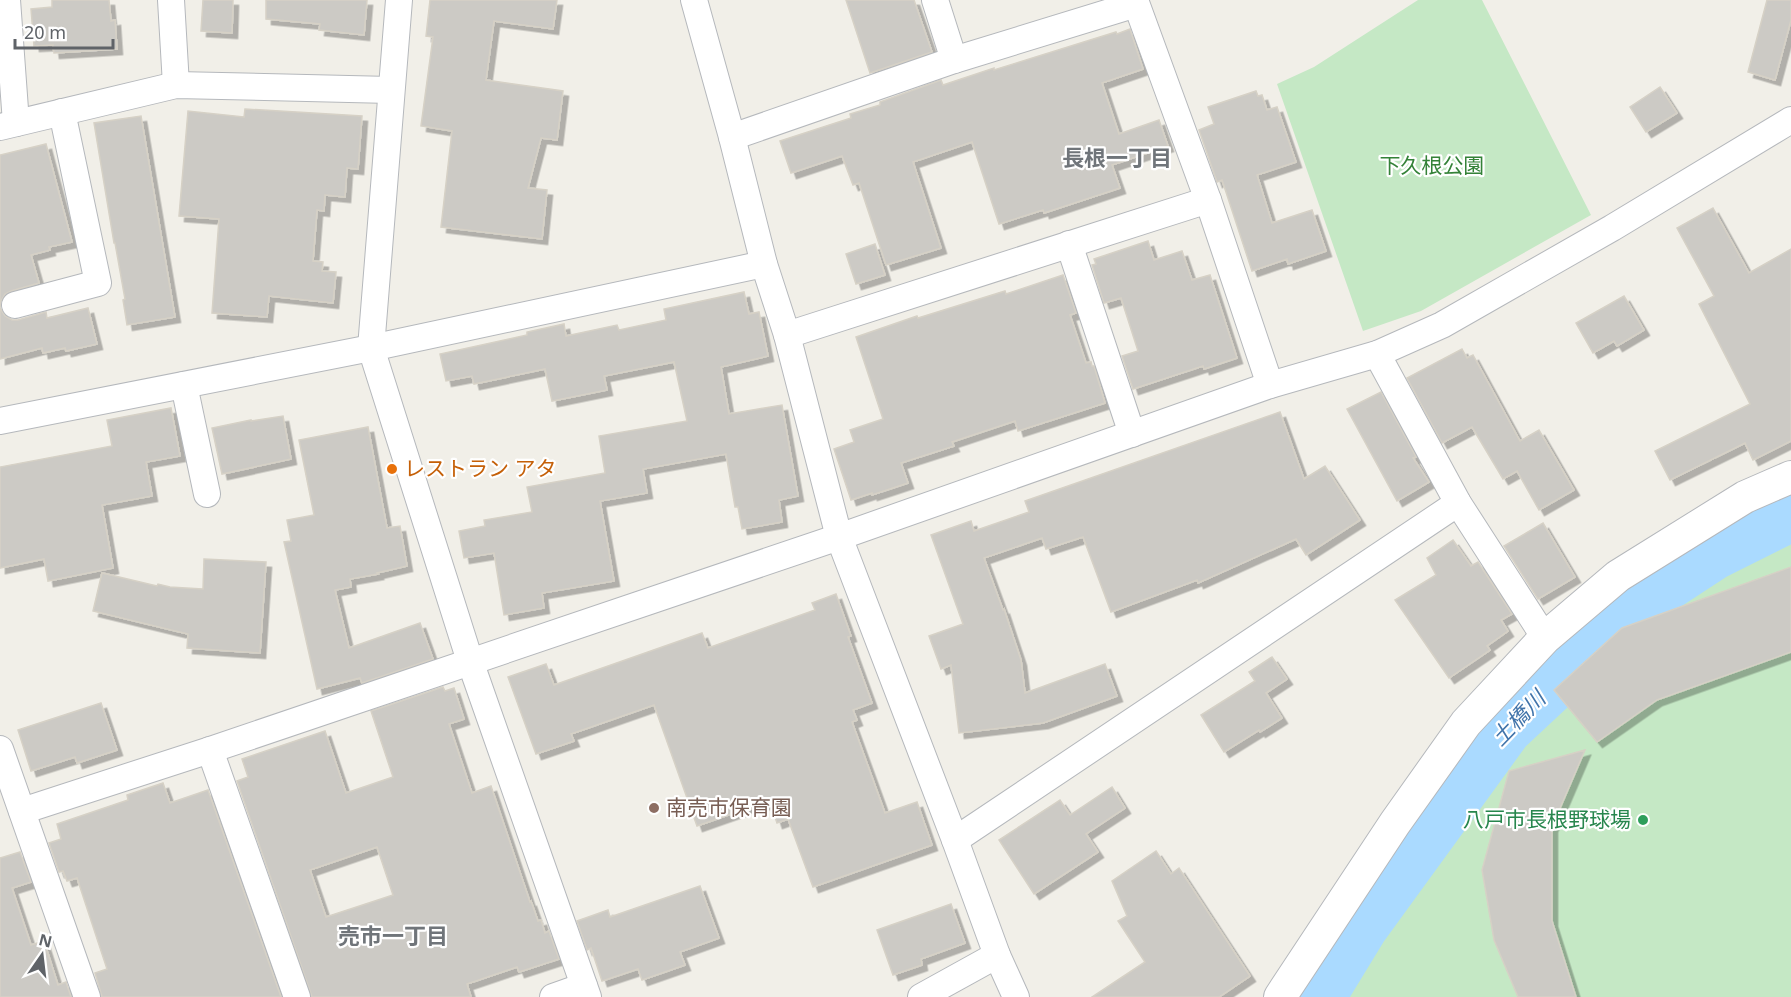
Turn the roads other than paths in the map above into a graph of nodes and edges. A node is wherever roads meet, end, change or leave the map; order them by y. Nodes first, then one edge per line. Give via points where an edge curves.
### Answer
1 (7, 0) edge
2 (171, 0) edge
3 (399, 0) edge
4 (694, 0) edge
5 (935, 0) edge
6 (1136, 2) edge
7 (954, 60) junction
8 (176, 85) junction
9 (391, 90) junction
10 (62, 112) junction
11 (1791, 120) edge
12 (8, 125) edge
13 (732, 137) junction
14 (1208, 200) junction
15 (1069, 244) junction
16 (764, 264) junction
17 (15, 305) dead end
18 (787, 335) junction
19 (371, 348) junction
20 (1377, 354) junction
21 (183, 385) junction
22 (1270, 385) junction
23 (0, 421) edge
24 (1132, 434) junction
25 (1791, 477) edge
26 (207, 494) dead end
27 (1458, 503) junction
28 (839, 537) junction
29 (1545, 638) junction
30 (470, 661) junction
31 (0, 749) edge
32 (210, 750) junction
33 (22, 811) junction
34 (956, 840) junction
35 (997, 955) junction
36 (586, 991) edge
37 (87, 997) edge
38 (297, 997) edge
39 (553, 997) edge
40 (921, 997) edge
41 (1016, 997) edge
42 (1280, 997) edge

1 - 12 street
2 - 8 street
3 - 9 street
4 - 13 street
5 - 7 street
6 - 7 street
6 - 14 street
7 - 13 street
8 - 9 street
8 - 10 street
9 - 19 street
10 - 12 street
10 - 17 street via 98,283
11 - 20 street via 1442,326
13 - 16 street
14 - 15 street
14 - 22 street
15 - 18 street
15 - 24 street
16 - 18 street
16 - 19 street
18 - 28 street
19 - 21 street
19 - 30 street
20 - 22 street
20 - 27 street
21 - 23 street
21 - 26 street
22 - 24 street
24 - 28 street
25 - 29 street via 1745,497 1618,576
27 - 29 street
27 - 34 street
28 - 30 street
28 - 34 street
29 - 42 street via 1466,723
30 - 32 street
30 - 36 street
31 - 33 street
32 - 33 street
32 - 38 street
33 - 37 street
34 - 35 street
35 - 40 street
35 - 41 street
36 - 39 street

